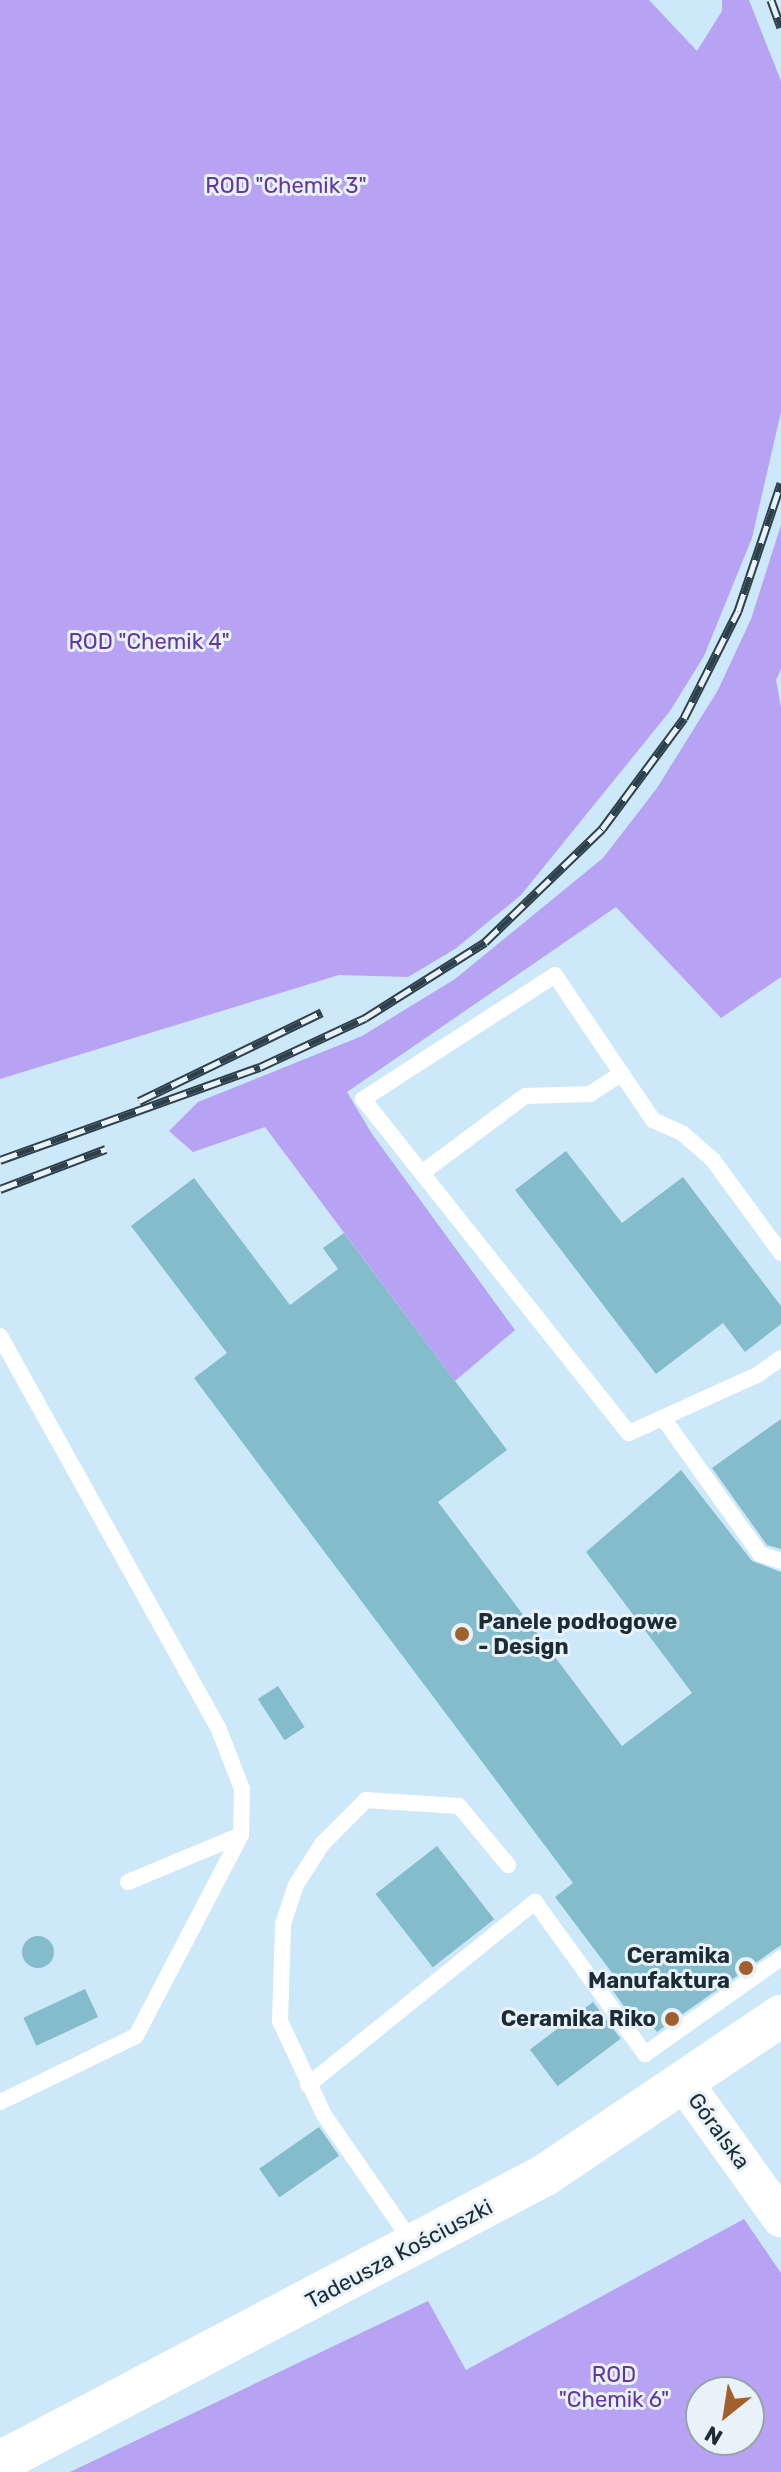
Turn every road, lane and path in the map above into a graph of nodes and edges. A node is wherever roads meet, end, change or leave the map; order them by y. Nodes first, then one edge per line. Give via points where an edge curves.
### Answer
1 (622, 1073) junction
2 (423, 1172) junction
3 (781, 1253) edge
4 (0, 1336) edge
5 (781, 1358) edge
6 (663, 1418) junction
7 (781, 1561) edge
8 (241, 1835) junction
9 (508, 1865) dead end
10 (128, 1882) dead end
11 (781, 1958) edge
12 (781, 2016) edge
13 (685, 2084) junction
14 (308, 2085) junction
15 (0, 2102) edge
16 (781, 2218) edge
17 (415, 2247) junction
18 (0, 2462) edge

1 - 2 lane via 590,1094 525,1096
1 - 2 lane via 555,975 363,1099
1 - 3 lane via 653,1120 682,1133 713,1160
2 - 6 lane via 629,1433
4 - 8 lane via 218,1727 242,1789
5 - 6 lane via 757,1375
6 - 7 lane via 760,1554
8 - 10 lane
8 - 15 lane via 136,2036
9 - 14 lane via 459,1806 366,1800 322,1844 296,1885 280,1956 280,2021
11 - 14 lane via 645,2054 535,1902
12 - 13 main road, Tadeusza Kościuszki
13 - 16 street, Góralska
13 - 17 main road, Tadeusza Kościuszki via 545,2175
14 - 17 lane
17 - 18 main road, Tadeusza Kościuszki

